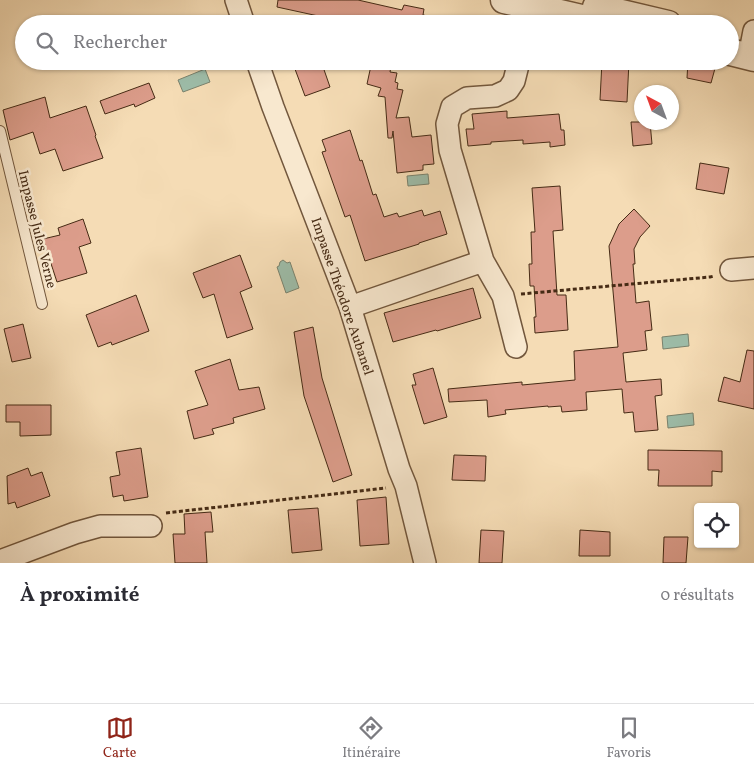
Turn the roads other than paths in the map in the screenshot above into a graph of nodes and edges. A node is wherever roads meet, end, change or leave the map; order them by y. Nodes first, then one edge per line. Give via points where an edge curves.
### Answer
1 (236, 0) edge
2 (504, 0) edge
3 (553, 3) edge
4 (241, 15) edge
5 (588, 15) edge
6 (619, 15) edge
7 (260, 70) edge
8 (517, 70) edge
9 (0, 131) edge
10 (483, 261) junction
11 (754, 268) edge
12 (731, 270) road end
13 (42, 304) dead end
14 (350, 307) junction
15 (516, 347) dead end
16 (151, 526) road end
17 (0, 561) edge
18 (425, 563) edge

1 - 4 street
2 - 3 street
3 - 5 street
3 - 6 street
7 - 14 street, Impasse Théodore Aubanel
8 - 10 street via 508,90 495,96 467,98 452,107 447,124 450,150
9 - 13 lane, Impasse Jules Verne
10 - 14 street
10 - 15 street via 503,296
11 - 12 street
14 - 18 street, Impasse Théodore Aubanel via 406,486
16 - 17 street via 100,526

